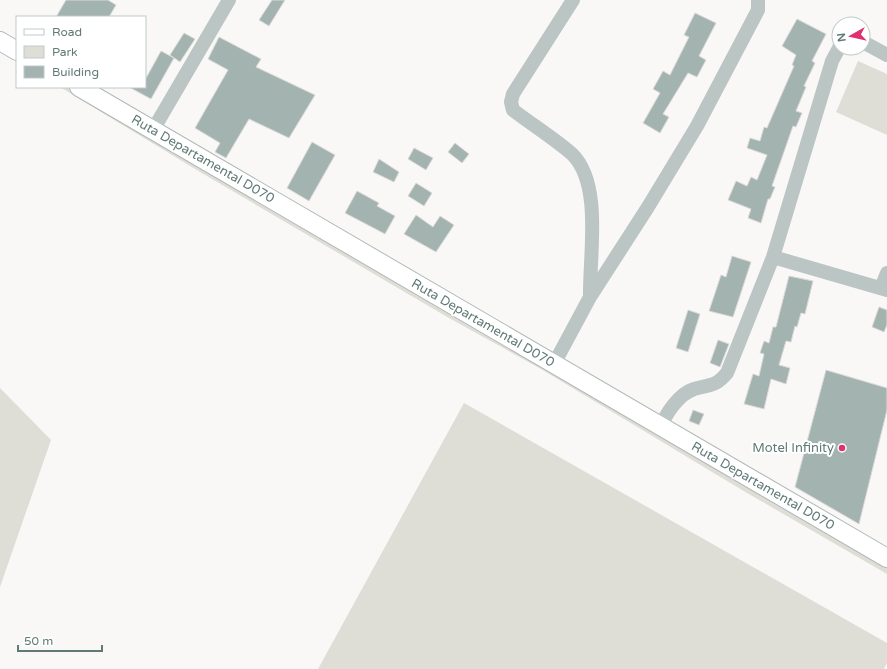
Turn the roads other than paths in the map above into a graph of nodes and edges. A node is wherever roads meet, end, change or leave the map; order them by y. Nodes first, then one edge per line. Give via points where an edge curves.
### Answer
1 (229, 0) edge
2 (573, 0) edge
3 (758, 0) edge
4 (0, 41) edge
5 (871, 46) edge
6 (16, 50) edge
7 (887, 55) edge
8 (835, 56) edge
9 (81, 88) edge
10 (153, 130) junction
11 (773, 257) junction
12 (887, 273) edge
13 (884, 289) edge
14 (590, 297) junction
15 (554, 364) junction
16 (661, 427) junction
17 (887, 558) edge

1 - 10 street
2 - 14 street via 513,94 511,102 513,110 572,154 583,171 590,200
3 - 14 street via 758,10 697,126
4 - 6 main road
5 - 7 street
8 - 11 street
9 - 10 main road, Ruta Departamental D070
10 - 15 main road, Ruta Departamental D070
11 - 13 street
11 - 16 street via 728,373 719,383 692,390 673,405
12 - 13 street
14 - 15 street
15 - 16 main road, Ruta Departamental D070
16 - 17 main road, Ruta Departamental D070

